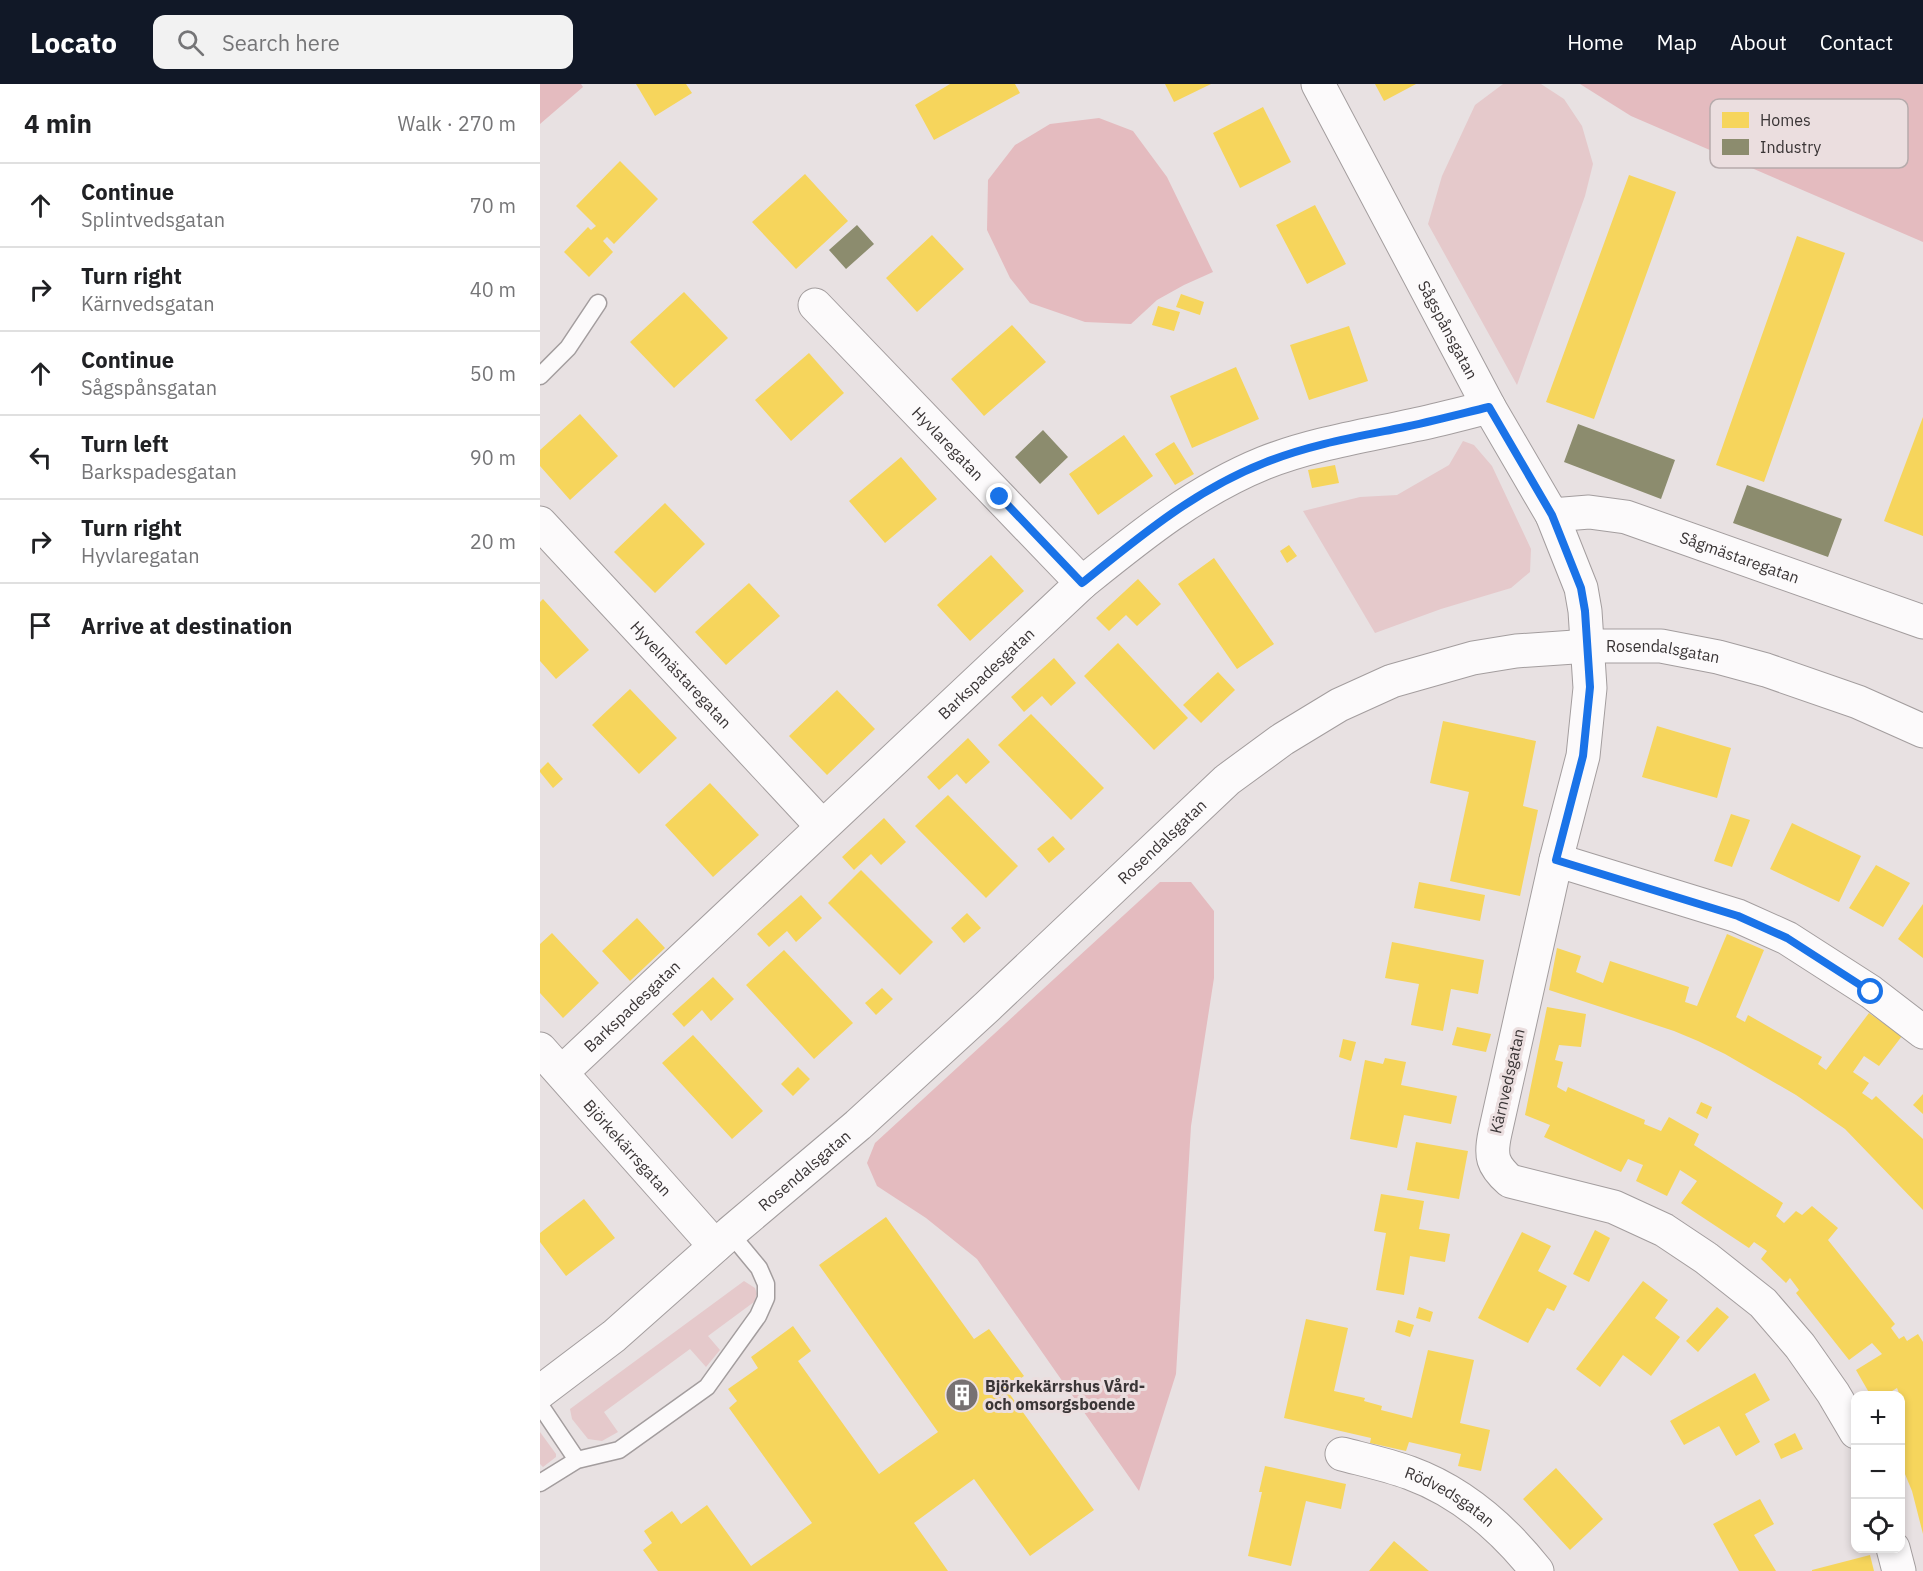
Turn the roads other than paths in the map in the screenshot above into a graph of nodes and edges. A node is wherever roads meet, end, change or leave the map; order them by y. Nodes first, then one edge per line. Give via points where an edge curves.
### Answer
1 (1318, 84) edge
2 (598, 303) dead end
3 (815, 305) dead end
4 (540, 376) edge
5 (1489, 407) junction
6 (1552, 515) junction
7 (540, 523) edge
8 (1082, 583) junction
9 (1923, 622) edge
10 (1588, 646) junction
11 (1923, 731) edge
12 (822, 826) junction
13 (1556, 860) junction
14 (1923, 1032) edge
15 (551, 1060) edge
16 (722, 1239) junction
17 (540, 1392) edge
18 (540, 1405) edge
19 (1851, 1424) edge
20 (1342, 1454) dead end
21 (577, 1460) junction
22 (540, 1483) edge
23 (1894, 1553) edge
24 (1537, 1571) edge
25 (1899, 1571) edge

1 - 5 street, Sågspånsgatan
2 - 4 lane via 568,348
3 - 8 street, Hyvlaregatan
5 - 6 street, Sågspånsgatan
5 - 8 street, Barkspadesgatan via 1307,449 1264,463 1191,500
6 - 9 street, Sågmästaregatan via 1589,512 1626,517
6 - 10 street, Sågspånsgatan via 1581,588
7 - 12 street, Hyvelmästaregatan
8 - 12 street, Barkspadesgatan
10 - 11 street, Rosendalsgatan via 1661,646 1718,657 1816,687
10 - 13 street, Kärnvedsgatan via 1590,687 1583,756
10 - 16 street, Rosendalsgatan via 1516,651 1421,672 1339,705 1283,739 1227,780 920,1069
12 - 15 street, Barkspadesgatan
13 - 14 street via 1738,916 1787,938 1871,992
13 - 19 street, Kärnvedsgatan via 1491,1150 1497,1169 1510,1181 1614,1207 1664,1230 1706,1258 1763,1303 1800,1346
15 - 16 street, Björkekärrsgatan
16 - 17 street, Rosendalsgatan via 614,1336
16 - 21 lane via 759,1268 766,1284 766,1298 758,1316 707,1387 619,1450
18 - 21 lane
20 - 24 street, Rödvedsgatan via 1410,1473 1446,1489 1494,1524
21 - 22 lane
23 - 25 street

